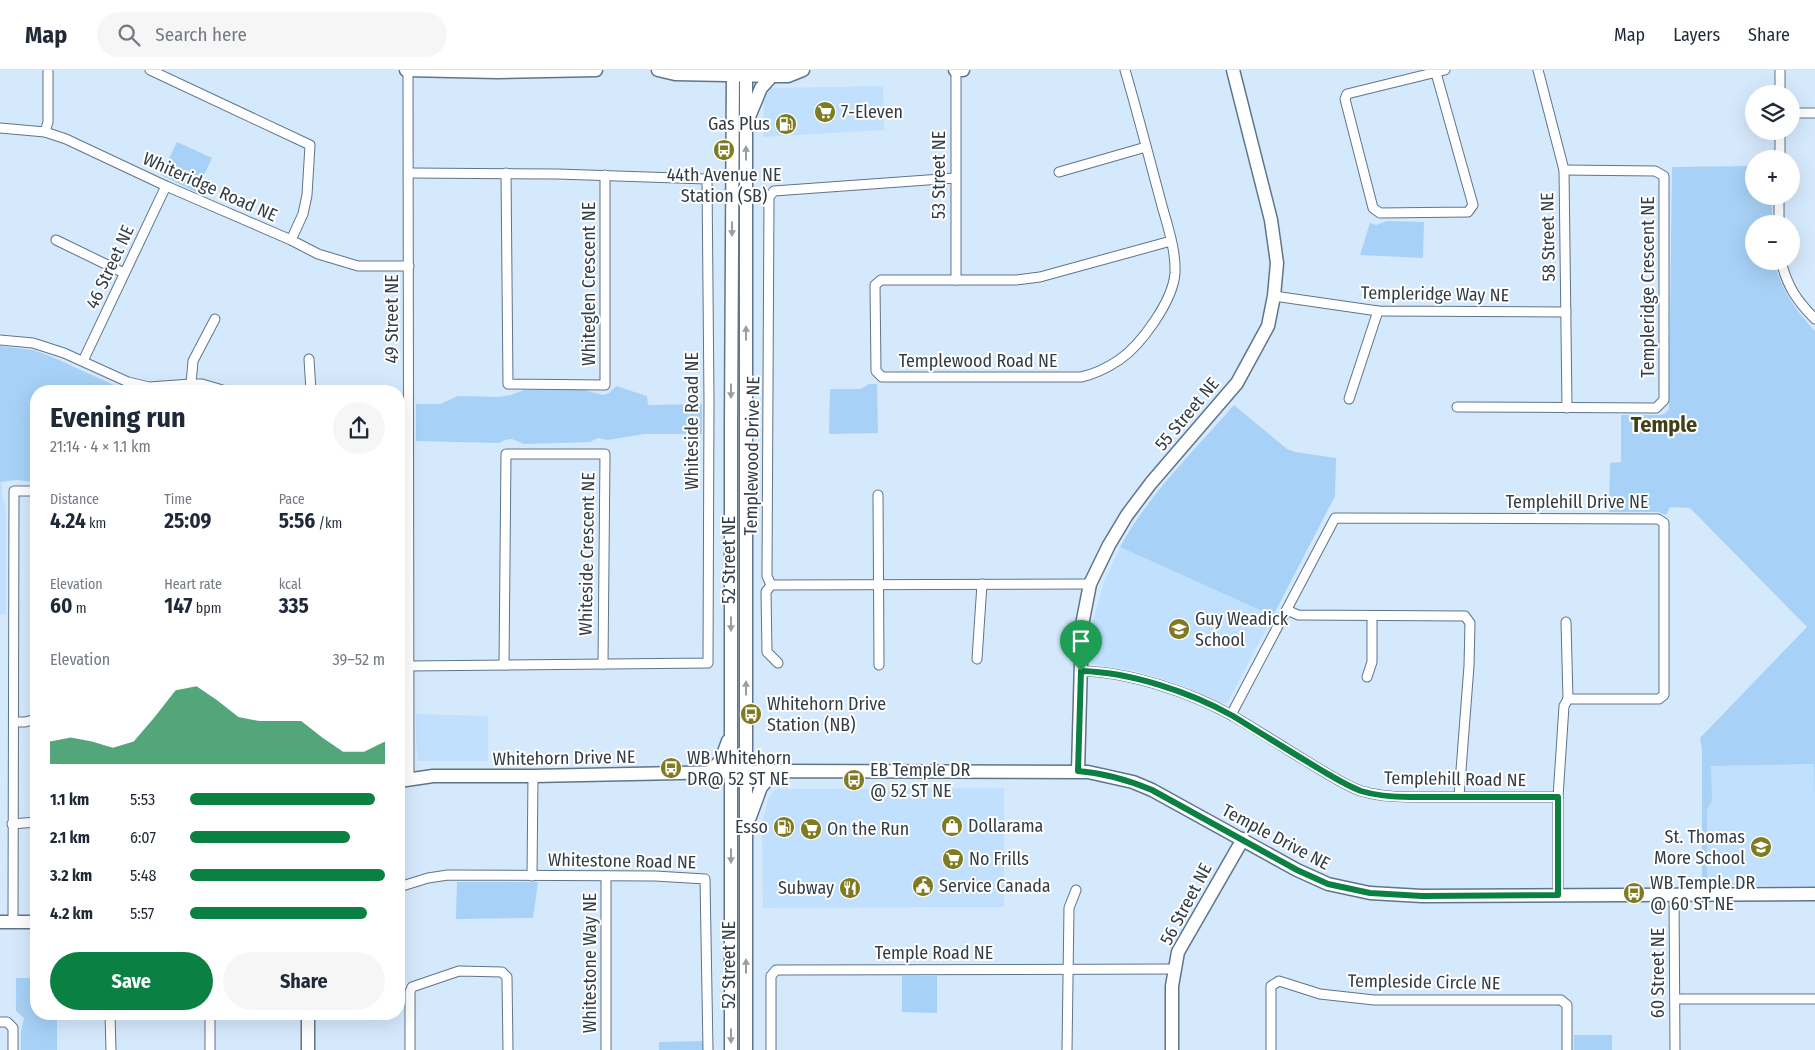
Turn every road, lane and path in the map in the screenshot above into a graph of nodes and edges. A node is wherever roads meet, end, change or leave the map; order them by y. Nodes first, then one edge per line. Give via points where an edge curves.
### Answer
1 (48, 70) edge
2 (150, 70) edge
3 (407, 70) edge
4 (544, 70) edge
5 (596, 70) edge
6 (658, 70) edge
7 (803, 70) edge
8 (955, 70) edge
9 (963, 70) edge
10 (1125, 70) edge
11 (1233, 70) edge
12 (1445, 70) edge
13 (1538, 70) edge
14 (1780, 70) edge
15 (733, 72) edge
16 (746, 73) edge
17 (1436, 73) junction
18 (772, 76) junction
19 (1780, 85) edge
20 (1800, 113) edge
21 (1815, 113) edge
22 (746, 124) junction
23 (0, 128) edge
24 (45, 132) junction
25 (1146, 147) junction
26 (1564, 170) junction
27 (408, 172) junction
28 (1059, 172) dead end
29 (506, 173) junction
30 (605, 175) junction
31 (955, 178) junction
32 (166, 186) junction
33 (56, 240) dead end
34 (291, 240) junction
35 (1171, 241) junction
36 (409, 266) junction
37 (1783, 270) edge
38 (124, 273) junction
39 (956, 280) junction
40 (1274, 296) junction
41 (1378, 311) junction
42 (1566, 312) junction
43 (215, 319) dead end
44 (1815, 319) edge
45 (0, 340) edge
46 (309, 359) dead end
47 (83, 361) junction
48 (191, 384) junction
49 (141, 385) edge
50 (177, 385) edge
51 (205, 385) edge
52 (311, 385) edge
53 (1349, 399) dead end
54 (1457, 407) dead end
55 (1567, 408) junction
56 (405, 413) edge
57 (409, 413) junction
58 (30, 491) edge
59 (405, 491) edge
60 (409, 491) junction
61 (878, 495) dead end
62 (982, 584) junction
63 (1090, 584) junction
64 (771, 585) junction
65 (879, 585) junction
66 (1287, 610) junction
67 (1372, 616) junction
68 (1566, 622) dead end
69 (977, 659) dead end
70 (778, 663) dead end
71 (602, 664) junction
72 (504, 665) junction
73 (879, 665) dead end
74 (409, 666) junction
75 (1081, 671) junction
76 (1367, 677) dead end
77 (1568, 699) junction
78 (1231, 716) junction
79 (30, 721) edge
80 (14, 722) junction
81 (731, 732) junction
82 (405, 757) edge
83 (774, 771) junction
84 (1078, 771) junction
85 (731, 772) junction
86 (746, 772) junction
87 (709, 773) junction
88 (533, 776) junction
89 (405, 780) edge
90 (1459, 796) junction
91 (1558, 797) junction
92 (30, 822) edge
93 (12, 824) junction
94 (746, 828) junction
95 (1242, 839) junction
96 (532, 876) junction
97 (606, 876) junction
98 (405, 884) edge
99 (1076, 890) dead end
100 (1815, 894) edge
101 (1558, 895) junction
102 (1674, 895) junction
103 (6, 922) edge
104 (30, 922) edge
105 (1067, 969) junction
106 (1174, 970) junction
107 (1675, 999) junction
108 (1815, 999) edge
109 (110, 1020) edge
110 (210, 1020) edge
111 (308, 1020) edge
112 (0, 1022) edge
113 (13, 1050) edge
114 (111, 1050) edge
115 (210, 1050) edge
116 (308, 1050) edge
117 (410, 1050) edge
118 (508, 1050) edge
119 (606, 1050) edge
120 (708, 1050) edge
121 (731, 1050) edge
122 (746, 1050) edge
123 (771, 1050) edge
124 (1067, 1050) edge
125 (1172, 1050) edge
126 (1271, 1050) edge
127 (1567, 1050) edge
128 (1675, 1050) edge

1 - 24 street via 48,122
2 - 34 street via 310,145 307,195 303,214
3 - 4 street
3 - 27 street, 49 Street NE
4 - 5 street
6 - 15 street via 675,74
7 - 18 street via 788,76
8 - 9 street
8 - 31 street, 53 Street NE
10 - 25 street, Templewood Road NE
11 - 40 street, 55 Street NE via 1272,220 1277,263
12 - 17 street
13 - 26 street, 58 Street NE
14 - 19 street
15 - 16 street
15 -> 81 street, 52 Street NE
16 - 18 street
16 - 22 street, 52 Street NE
17 - 17 street via 1347,94 1344,99 1373,208 1380,213 1468,212 1473,205
18 - 22 street via 762,88
20 - 21 street
86 -> 22 street, 52 Street NE
23 - 24 street, Whiteridge Road NE
24 - 32 street, Whiteridge Road NE
25 - 28 street
25 - 35 street, Templewood Road NE
26 - 42 street, 58 Street NE
26 - 55 street, Templeridge Crescent NE via 1655,171 1664,176 1664,400 1656,408
27 - 29 street, Whiteside Road NE
27 - 36 street, 49 Street NE
29 - 30 street, Whiteside Road NE
29 - 30 street, Whiteglen Crescent NE via 508,384 605,385
30 - 71 street, Whiteside Road NE via 707,179 709,646 708,663
31 - 39 street, 53 Street NE
31 - 64 street, Templewood Drive NE via 774,191 769,198 767,576
32 - 34 street, Whiteridge Road NE
32 - 38 street, 46 Street NE
33 - 38 street
34 - 36 street, Whiteridge Road NE via 318,254 358,266
35 - 39 street, Templewood Road NE via 1040,277
35 - 39 street, Templewood Road NE via 1175,274 1169,297 1140,340 1103,370 1081,378 882,377 876,372 875,285 881,280
36 - 57 street, 49 Street NE
37 - 44 street via 1802,306
38 - 47 street, 46 Street NE
40 - 41 street, Templeridge Way NE
40 - 63 street, 55 Street NE via 1268,326 1237,383 1130,510
41 - 42 street, Templeridge Way NE
41 - 53 street
42 - 55 street, 58 Street NE
43 - 48 street via 193,361
45 - 47 street via 33,343
46 - 52 street
47 - 49 street
48 - 50 street
48 - 51 street
54 - 55 street
56 - 57 street
57 - 60 street, 49 Street NE
58 - 80 street via 14,491
59 - 60 street
60 - 74 street, 49 Street NE
61 - 65 street
62 - 63 street
62 - 65 street
62 - 69 street
63 - 75 street, 55 Street NE via 1082,625
64 - 65 street
64 - 70 street via 766,592 767,652
65 - 73 street
66 - 67 street via 1298,615
66 - 77 street, Templehill Drive NE via 1335,518 1658,519 1664,523 1664,695 1659,699
66 - 78 street, Templehill Drive NE
67 - 76 street via 1372,662
67 - 90 street via 1465,616 1470,623
68 - 77 street
71 - 72 street, Whiteside Road NE
71 - 72 street, Whiteside Crescent NE via 605,454 506,454
72 - 74 street, Whiteside Road NE
74 - 82 street, 49 Street NE
75 - 78 street, Templehill Road NE via 1153,682
75 - 84 street, 55 Street NE
77 - 91 street via 1564,706
78 - 90 street, Templehill Road NE via 1360,791 1387,796
79 - 80 street
80 - 93 street
81 - 85 street, 52 Street NE
81 - 87 street via 720,760
83 - 84 street, Temple Drive NE
83 - 86 street, Temple Drive NE
83 - 94 street via 757,794
84 - 95 street, Temple Drive NE via 1133,782
85 - 86 street, Temple Drive NE
85 - 87 street, Whitehorn Drive NE
85 -> 121 street, 52 Street NE
86 - 94 street, 52 Street NE
87 - 88 street, Whitehorn Drive NE
88 - 89 street, Whitehorn Drive NE via 432,776
88 - 96 street
90 - 91 street, Templehill Road NE
91 - 101 street
92 - 93 street
93 - 103 street
122 -> 94 street, 52 Street NE
95 - 101 street, Temple Drive NE via 1328,884 1370,893
95 - 106 street, 56 Street NE via 1185,937
96 - 97 street, Whitestone Road NE
96 - 98 street, Whitestone Road NE via 448,875
97 - 119 street, Whitestone Way NE
97 - 120 street, Whitestone Road NE via 705,879
99 - 105 street via 1069,908
100 - 102 street, Temple Drive NE
101 - 102 street, Temple Drive NE
102 - 107 street, 60 Street NE
103 - 104 street
105 - 106 street, Temple Road NE
105 - 123 street, Temple Road NE via 776,970 771,976
105 - 124 street
106 - 125 street, 56 Street NE
107 - 108 street
107 - 128 street, 60 Street NE
109 - 114 street
110 - 115 street
111 - 116 street
112 - 113 street via 7,1022 13,1028
117 - 118 street via 412,987 460,971 502,972 507,977
126 - 127 street, Templeside Circle NE via 1272,986 1279,981 1320,994 1374,1000 1561,1000 1567,1005

